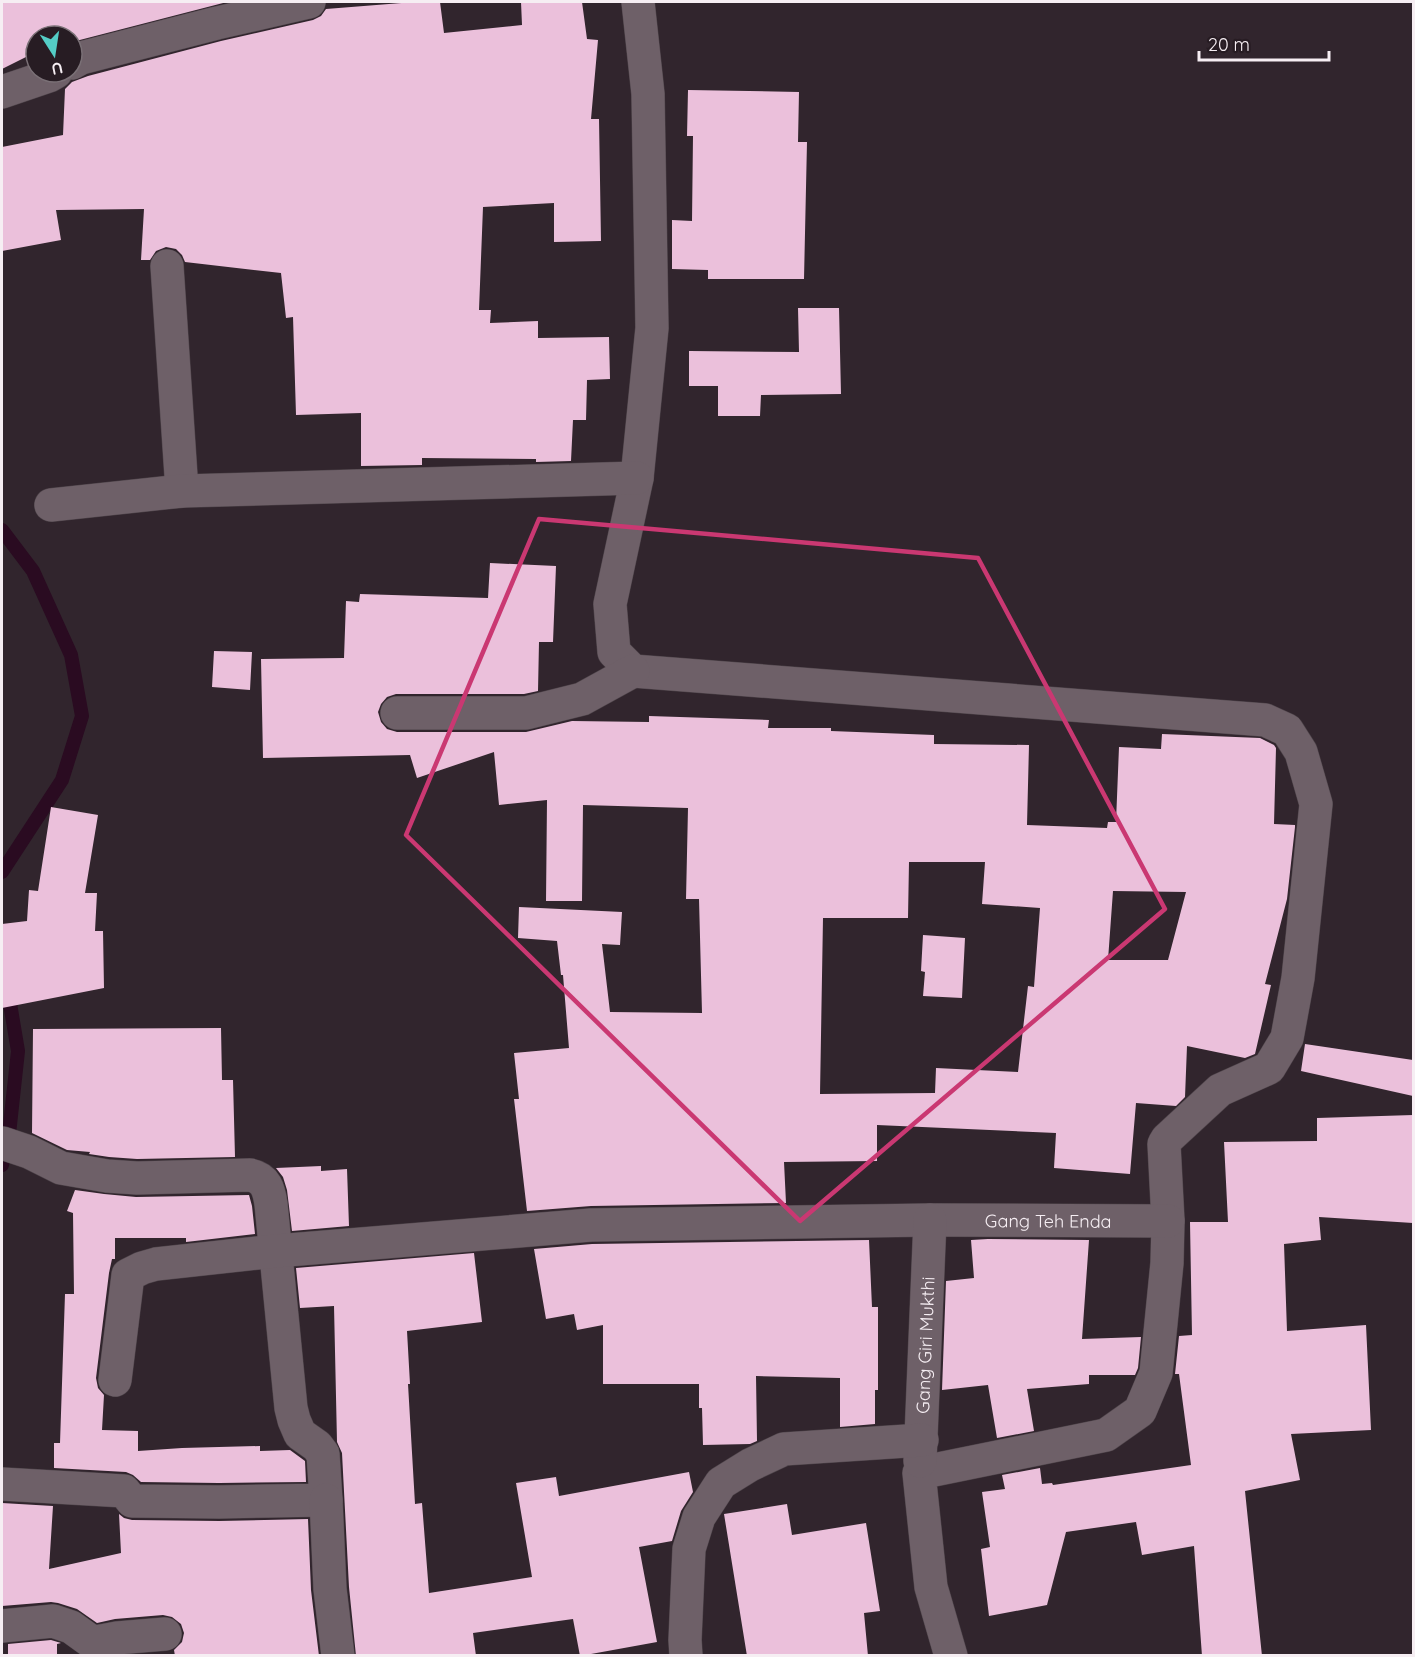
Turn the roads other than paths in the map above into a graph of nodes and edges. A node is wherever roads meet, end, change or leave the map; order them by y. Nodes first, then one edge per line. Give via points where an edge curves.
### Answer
1 (309, 2) edge
2 (638, 2) edge
3 (84, 57) edge
4 (26, 84) edge
5 (2, 92) edge
6 (167, 266) dead end
7 (637, 478) junction
8 (182, 491) junction
9 (51, 505) dead end
10 (633, 671) junction
11 (397, 713) dead end
12 (15, 1148) edge
13 (930, 1220) junction
14 (1168, 1221) junction
15 (276, 1251) junction
16 (115, 1380) dead end
17 (922, 1440) junction
18 (919, 1473) junction
19 (10, 1485) edge
20 (326, 1500) junction
21 (2, 1626) edge
22 (165, 1634) dead end
23 (338, 1656) edge
24 (686, 1656) edge
25 (951, 1656) edge

1 - 3 street
2 - 7 street via 648,94 652,328
4 - 5 street
6 - 8 street
7 - 8 street
7 - 10 street via 610,604 614,652
8 - 9 street
10 - 11 street via 582,699 526,713
10 - 14 street via 1253,719 1287,730 1301,752 1316,804 1298,978 1287,1038 1269,1068 1220,1090 1167,1139 1164,1148
12 - 15 street via 62,1168 107,1176 257,1176 270,1192
13 - 14 street, Gang Teh Enda
13 - 15 street, Gang Teh Enda via 591,1226
13 - 17 street, Gang Giri Mukthi
14 - 18 street via 1156,1373 1140,1411 1106,1435
15 - 16 street, Gang Teh Enda via 156,1264 128,1275
15 - 20 street via 291,1408 300,1434 323,1454
17 - 18 street, Gang Giri Mukthi
17 - 24 street via 784,1449 721,1483 699,1517 689,1549
18 - 25 street, Gang Giri Mukthi via 931,1587
19 - 20 street via 124,1491 132,1501
20 - 23 street
21 - 22 street via 53,1621 96,1642

